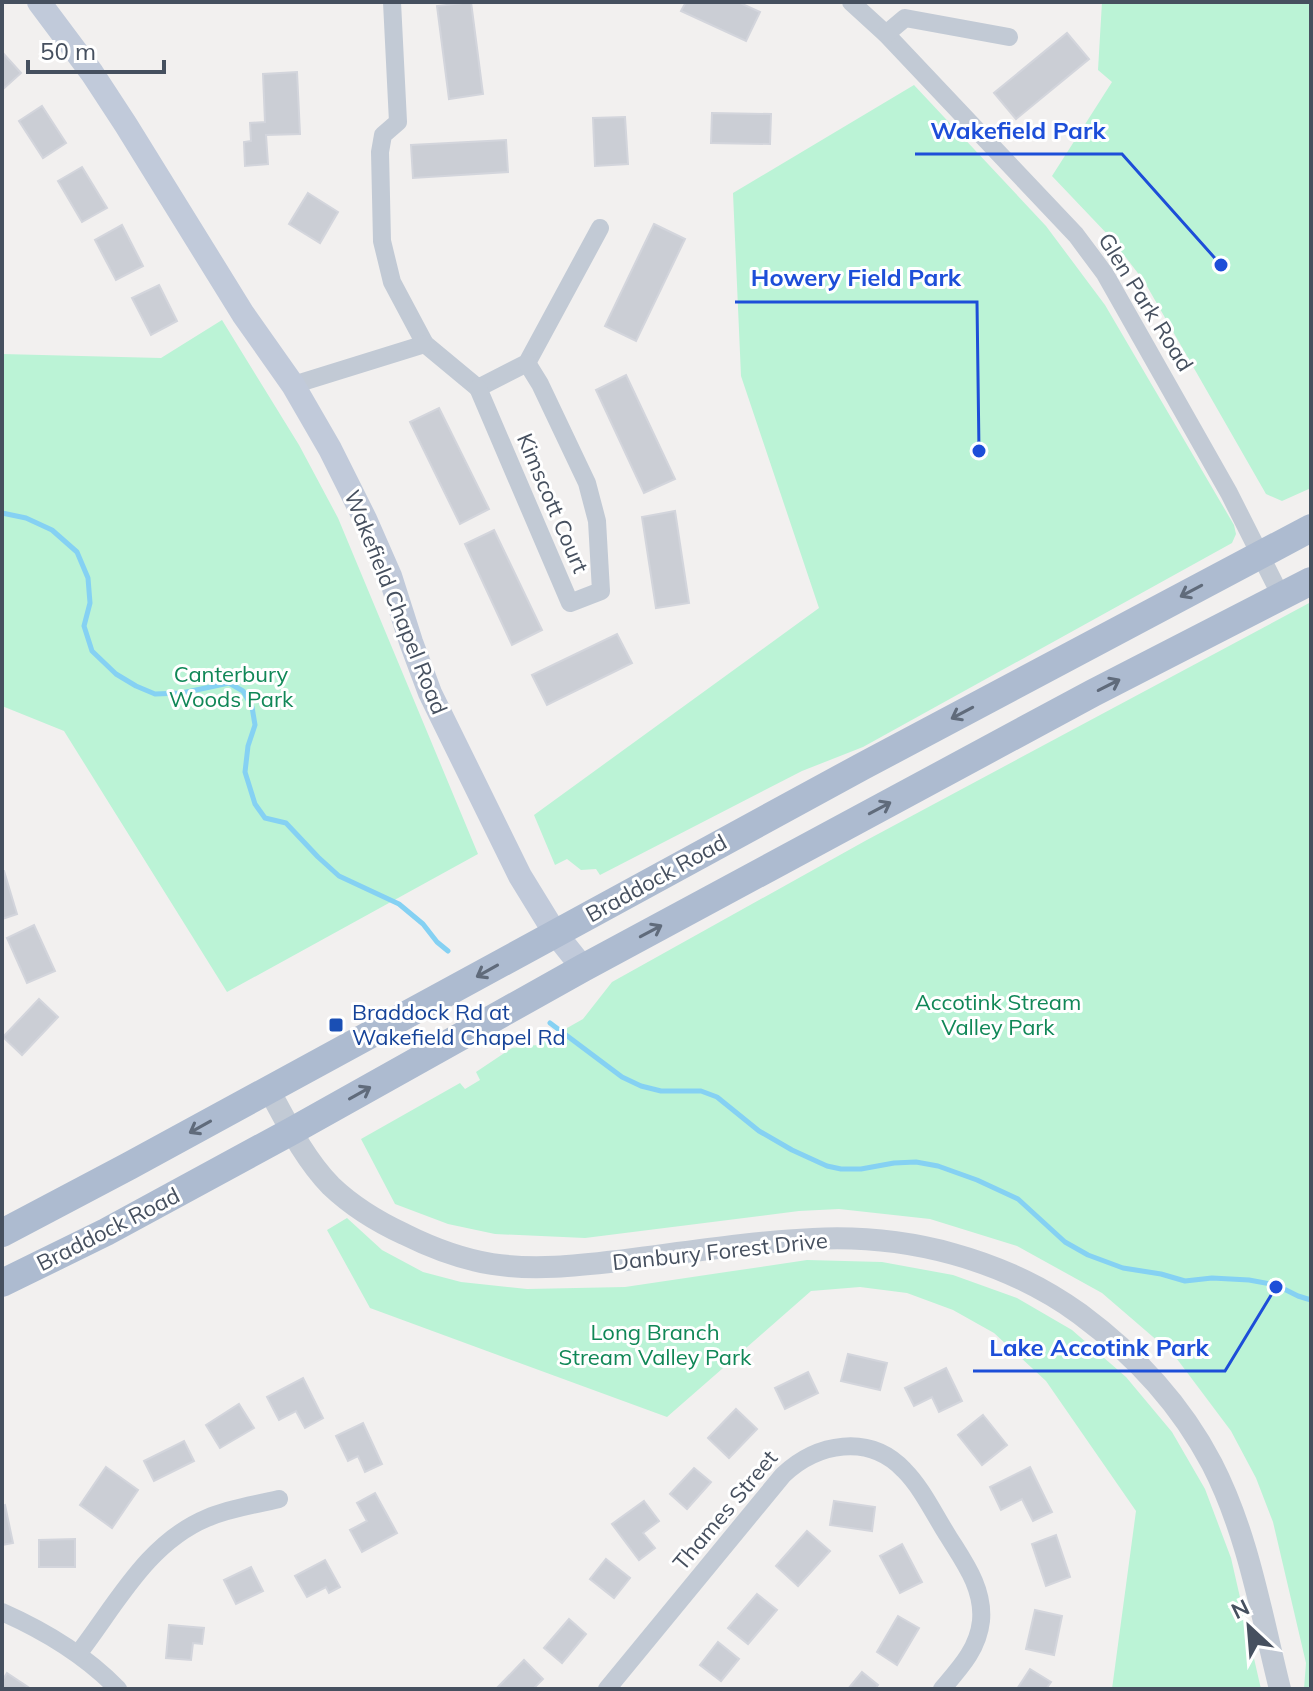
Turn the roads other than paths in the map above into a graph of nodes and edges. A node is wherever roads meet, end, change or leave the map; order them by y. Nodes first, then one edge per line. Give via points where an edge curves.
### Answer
1 (39, 2) edge
2 (392, 2) edge
3 (851, 2) edge
4 (886, 34) junction
5 (1009, 37) dead end
6 (600, 228) dead end
7 (425, 344) junction
8 (527, 363) junction
9 (293, 385) junction
10 (478, 388) junction
11 (1311, 528) edge
12 (1260, 554) junction
13 (1311, 581) edge
14 (1281, 596) junction
15 (555, 933) junction
16 (583, 968) junction
17 (269, 1090) junction
18 (292, 1131) junction
19 (2, 1233) edge
20 (2, 1283) edge
21 (279, 1499) dead end
22 (2, 1612) edge
23 (78, 1654) junction
24 (118, 1689) edge
25 (607, 1689) edge
26 (942, 1689) edge
27 (1280, 1689) edge

1 - 9 main road, Wakefield Chapel Road via 92,73
2 - 7 street via 398,122 383,135 380,152 382,241 392,282
3 - 4 street, Glen Park Road
4 - 5 street via 905,18
4 - 12 street, Glen Park Road via 1076,235 1105,274
6 - 8 street
7 - 9 street
7 - 10 street
8 - 10 street
8 - 10 street, Kimscott Court via 587,483 597,521 601,591 570,603
9 - 15 main road, Wakefield Chapel Road via 365,519 430,693 520,876
11 - 12 main road, Braddock Road
12 - 14 street, Glen Park Road
12 -> 15 main road, Braddock Road
13 - 14 main road, Braddock Road
16 -> 14 main road, Braddock Road
15 - 16 main road, Wakefield Chapel Road
15 -> 17 main road, Braddock Road
18 -> 16 main road, Braddock Road
17 - 18 street, Danbury Forest Drive
17 -> 19 main road, Braddock Road
18 - 20 main road, Braddock Road
18 - 27 street, Danbury Forest Drive via 312,1164 355,1206 430,1247 483,1262 577,1266 772,1242 860,1239 953,1254 1044,1292 1133,1358 1189,1425 1230,1502
21 - 23 street via 184,1530 145,1564
22 - 23 street
23 - 24 street
25 - 26 street, Thames Street via 783,1475 810,1454 847,1446 867,1448 902,1467 973,1578 981,1608 977,1638

